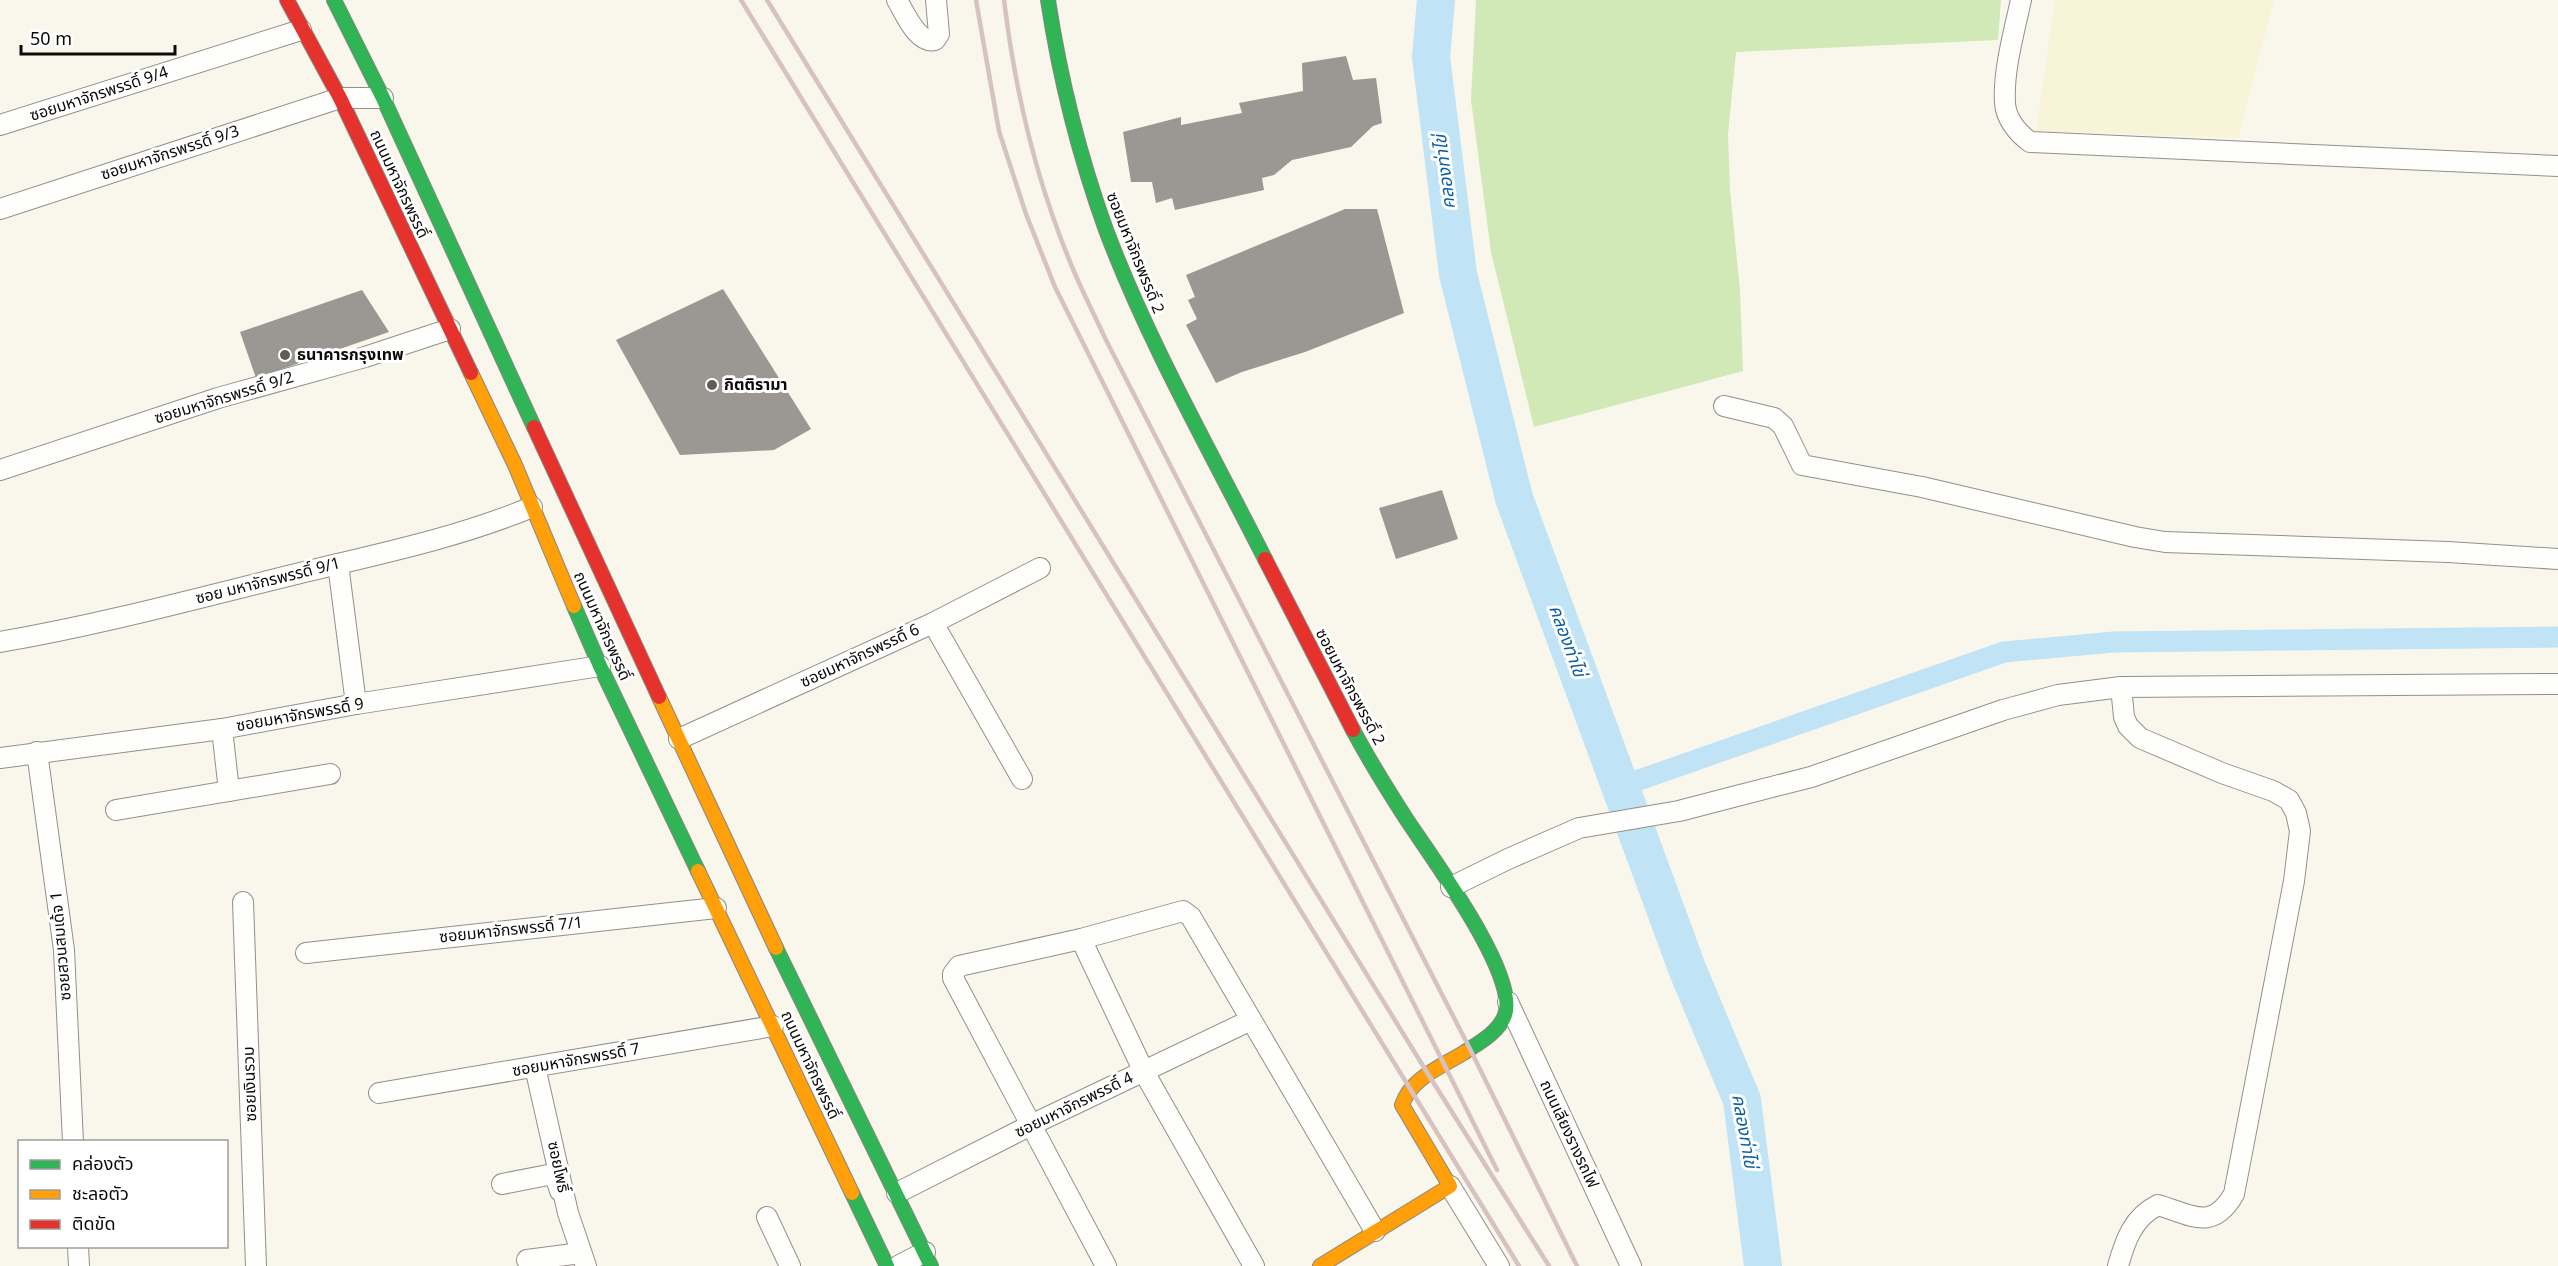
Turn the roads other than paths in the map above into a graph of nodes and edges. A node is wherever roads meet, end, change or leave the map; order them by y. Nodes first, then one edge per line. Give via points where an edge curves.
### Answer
1 (287, 0) edge
2 (334, 0) edge
3 (897, 0) edge
4 (936, 0) edge
5 (1048, 0) edge
6 (2021, 0) edge
7 (301, 30) junction
8 (340, 98) junction
9 (383, 98) junction
10 (0, 125) edge
11 (2558, 165) edge
12 (0, 209) edge
13 (450, 329) junction
14 (1724, 406) dead end
15 (0, 470) edge
16 (532, 507) junction
17 (2558, 559) edge
18 (338, 564) junction
19 (1040, 568) dead end
20 (933, 623) junction
21 (0, 642) edge
22 (600, 666) junction
23 (2558, 684) edge
24 (2121, 687) junction
25 (356, 704) junction
26 (222, 729) junction
27 (679, 739) junction
28 (38, 752) junction
29 (0, 758) edge
30 (330, 774) dead end
31 (1022, 779) dead end
32 (229, 791) junction
33 (116, 810) dead end
34 (1451, 887) junction
35 (243, 902) dead end
36 (716, 908) junction
37 (1081, 939) junction
38 (306, 952) dead end
39 (1508, 1002) junction
40 (1251, 1020) junction
41 (773, 1026) junction
42 (536, 1067) junction
43 (1144, 1072) junction
44 (379, 1093) dead end
45 (1031, 1125) junction
46 (73, 1140) edge
47 (502, 1184) dead end
48 (1450, 1186) junction
49 (897, 1193) junction
50 (568, 1213) junction
51 (767, 1217) dead end
52 (1375, 1231) junction
53 (78, 1248) edge
54 (584, 1259) edge
55 (928, 1259) edge
56 (527, 1260) dead end
57 (79, 1266) edge
58 (256, 1266) edge
59 (790, 1266) edge
60 (887, 1266) edge
61 (898, 1266) edge
62 (1106, 1266) edge
63 (1254, 1266) edge
64 (1320, 1266) edge
65 (1499, 1266) edge
66 (1631, 1266) edge
67 (2118, 1266) edge

1 - 7 main road, ถนนมหาจักรพรรดิ์
2 - 9 main road, ถนนมหาจักรพรรดิ์
3 - 4 street via 919,35 930,41 939,34
5 - 34 main road, ซอยมหาจักรพรรดิ์ 2 via 1055,57 1069,118 1090,187 1138,308 1343,711 1402,813
6 - 11 street via 2009,56 2005,105 2012,124 2030,142
7 - 8 main road, ถนนมหาจักรพรรดิ์
7 - 10 street, ซอยมหาจักรพรรดิ์ 9/4
8 - 9 street, ซอยมหาจักรพรรดิ์ 9/3
8 - 12 street, ซอยมหาจักรพรรดิ์ 9/3
8 - 13 main road, ถนนมหาจักรพรรดิ์
9 - 27 main road, ถนนมหาจักรพรรดิ์
13 - 15 street, ซอยมหาจักรพรรดิ์ 9/2 via 218,398
13 - 16 main road, ถนนมหาจักรพรรดิ์
14 - 17 street via 1774,418 1783,426 1802,465 1922,487 2135,537 2165,542
16 - 18 street, ซอย มหาจักรพรรดิ์ 9/1 via 490,524
16 - 22 main road, ถนนมหาจักรพรรดิ์
18 - 21 street, ซอย มหาจักรพรรดิ์ 9/1 via 74,629
18 - 25 street
19 - 20 street, ซอยมหาจักรพรรดิ์ 6
20 - 27 street, ซอยมหาจักรพรรดิ์ 6
20 - 31 street
22 - 25 street, ซอยมหาจักรพรรดิ์ 9
22 - 36 main road, ถนนมหาจักรพรรดิ์
23 - 24 street
24 - 34 street via 2058,695 2002,710 1811,777 1678,811 1579,828
24 - 67 street via 2124,717 2140,738 2289,800 2301,831 2234,1194 2227,1207 2214,1217 2201,1218 2158,1204 2146,1210 2124,1242
25 - 26 street, ซอยมหาจักรพรรดิ์ 9
26 - 28 street, ซอยมหาจักรพรรดิ์ 9
26 - 32 street
27 - 49 main road, ถนนมหาจักรพรรดิ์ via 741,877
28 - 29 street, ซอยมหาจักรพรรดิ์ 9
28 - 46 street, ซอยสวนสมเด้จ 1 via 64,950
30 - 32 street
32 - 33 street
34 - 39 main road, ซอยมหาจักรพรรดิ์ 2 via 1494,958
35 - 58 street, ซอยเงินรวม
36 - 38 street, ซอยมหาจักรพรรดิ์ 7/1
36 - 41 main road, ถนนมหาจักรพรรดิ์
37 - 40 street via 1188,912
37 - 43 street
37 - 45 street via 959,966 953,974
39 - 48 main road via 1504,1021 1470,1049 1409,1087 1402,1098 1402,1105
39 - 66 street, ถนนเลียงรางรถไฟ
40 - 43 street, ซอยมหาจักรพรรดิ์ 4
40 - 52 street
41 - 42 street, ซอยมหาจักรพรรดิ์ 7
41 - 60 main road, ถนนมหาจักรพรรดิ์
42 - 44 street, ซอยมหาจักรพรรดิ์ 7
42 - 50 street, ซอยโพธิ์
43 - 45 street, ซอยมหาจักรพรรดิ์ 4
43 - 63 street
45 - 49 street, ซอยมหาจักรพรรดิ์ 4
45 - 62 street
47 - 50 street via 548,1175 556,1178
48 - 52 main road
48 - 65 street
49 - 55 main road, ถนนมหาจักรพรรดิ์
50 - 54 street, ซอยโพธิ์
51 - 59 street
52 - 64 main road
53 - 57 street
54 - 56 street
55 - 61 street

